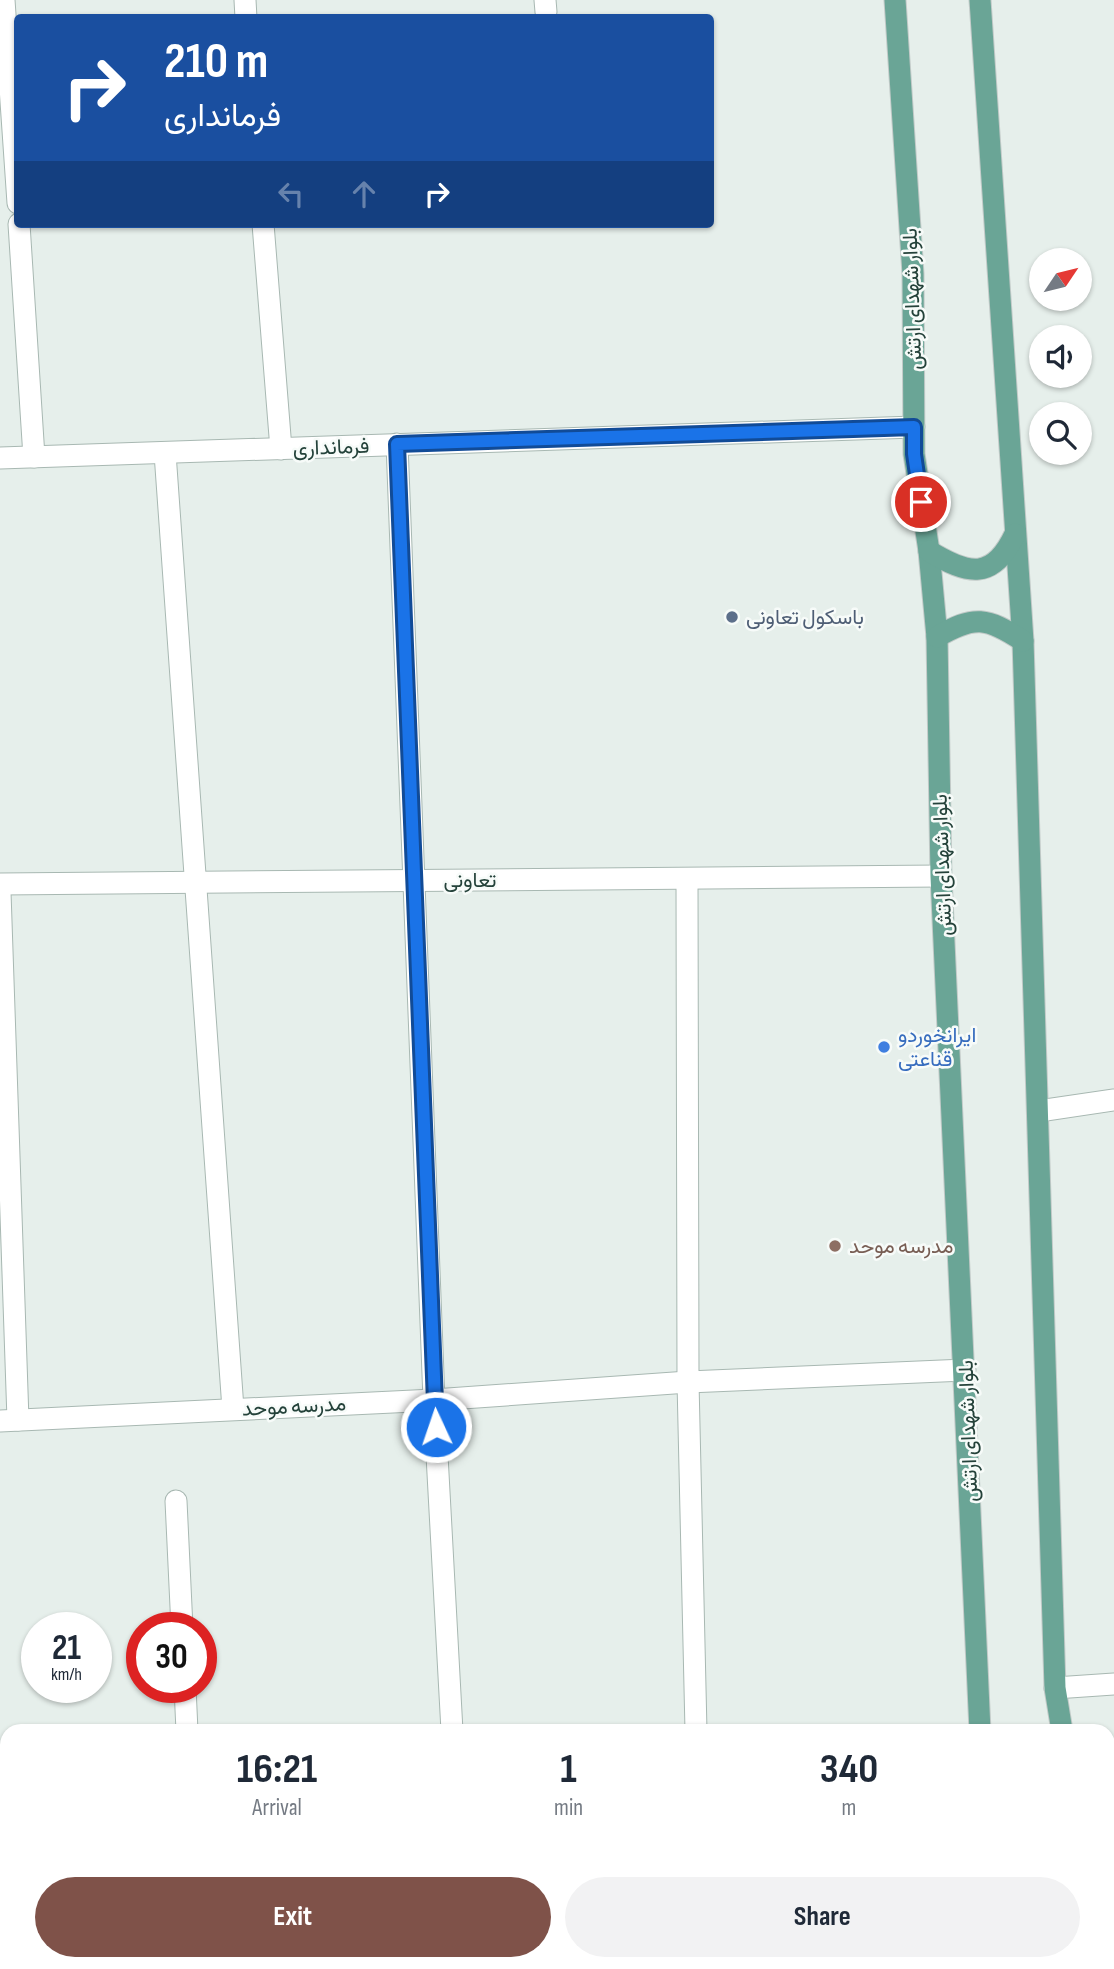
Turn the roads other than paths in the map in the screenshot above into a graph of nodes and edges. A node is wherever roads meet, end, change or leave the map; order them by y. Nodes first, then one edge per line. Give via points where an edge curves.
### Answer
1 (4, 0) edge
2 (895, 0) edge
3 (980, 0) edge
4 (14, 145) edge
5 (19, 228) edge
6 (263, 228) edge
7 (914, 427) junction
8 (397, 444) junction
9 (281, 449) junction
10 (165, 453) junction
11 (34, 457) junction
12 (0, 458) edge
13 (1015, 534) junction
14 (929, 551) junction
15 (937, 637) junction
16 (1023, 641) junction
17 (941, 876) junction
18 (687, 879) junction
19 (413, 881) junction
20 (196, 883) junction
21 (0, 884) edge
22 (0, 892) edge
23 (1114, 1100) edge
24 (1039, 1111) junction
25 (965, 1370) junction
26 (688, 1382) junction
27 (434, 1400) junction
28 (233, 1409) junction
29 (9, 1421) edge
30 (176, 1501) dead end
31 (181, 1612) edge
32 (1114, 1684) edge
33 (1055, 1688) junction
34 (186, 1703) edge
35 (187, 1724) edge
36 (452, 1724) edge
37 (695, 1724) edge
38 (980, 1724) edge
39 (1061, 1724) edge

1 - 4 street
2 - 7 main road, بلوار شهدای ارتش via 913,274
3 - 13 main road
5 - 11 street
6 - 9 street
7 - 8 street, فرمانداری
7 - 14 main road, بلوار شهدای ارتش
8 - 9 street, فرمانداری
8 - 19 street
9 - 10 street, فرمانداری
10 - 11 street, فرمانداری
10 - 20 street
11 - 12 street, فرمانداری
13 - 14 main road via 997,563 973,570 954,566
13 - 16 main road
14 - 15 main road, بلوار شهدای ارتش
15 - 16 main road via 963,622 984,621
15 - 17 main road, بلوار شهدای ارتش
16 - 24 main road
17 - 18 street, تعاونی
17 - 25 main road, بلوار شهدای ارتش
18 - 19 street, تعاونی
18 - 26 street
19 - 20 street, تعاونی
19 - 27 street
20 - 21 street, تعاونی
20 - 28 street
22 - 29 street
23 - 24 street
24 - 33 main road
25 - 26 street, مدرسه موحد
25 - 38 main road, بلوار شهدای ارتش
26 - 27 street, مدرسه موحد
26 - 37 street
27 - 28 street, مدرسه موحد
27 - 36 street
28 - 29 street, مدرسه موحد
30 - 31 street
32 - 33 street
33 - 39 main road
34 - 35 street

